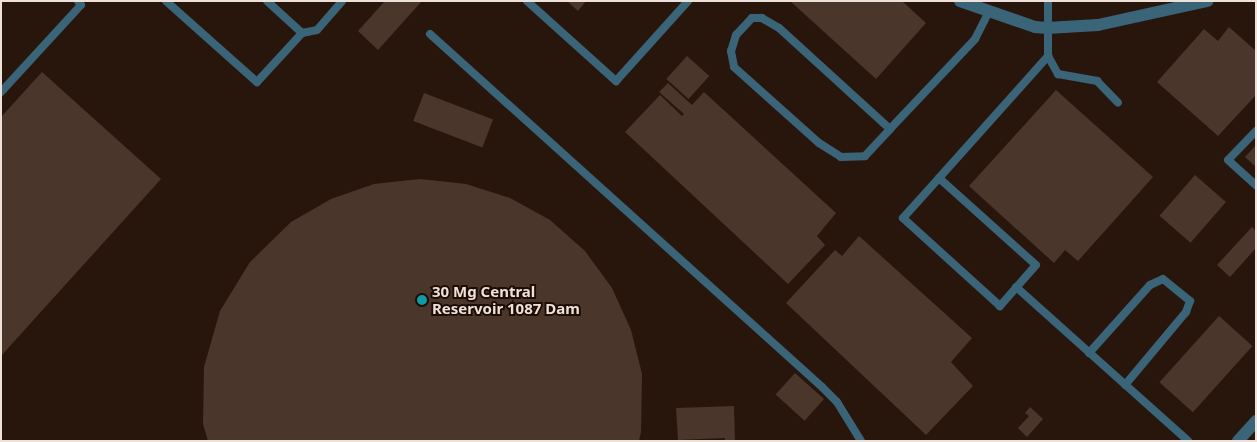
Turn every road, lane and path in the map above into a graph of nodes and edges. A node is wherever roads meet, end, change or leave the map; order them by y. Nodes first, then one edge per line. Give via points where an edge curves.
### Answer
1 (78, 1) edge
2 (166, 1) edge
3 (267, 1) edge
4 (342, 1) edge
5 (527, 1) edge
6 (688, 1) edge
7 (960, 1) edge
8 (1048, 1) edge
9 (1199, 2) edge
10 (989, 12) junction
11 (1047, 28) junction
12 (302, 33) junction
13 (430, 34) dead end
14 (1048, 56) junction
15 (1, 92) edge
16 (1118, 103) dead end
17 (890, 129) junction
18 (1256, 131) edge
19 (939, 178) junction
20 (1256, 185) edge
21 (1016, 287) junction
22 (1089, 352) junction
23 (1125, 385) junction
24 (1256, 421) edge
25 (861, 441) edge
26 (1188, 441) edge
27 (1238, 441) edge

1 - 15 lane via 81,5
2 - 12 lane via 257,82
3 - 12 lane
4 - 12 lane via 317,30
5 - 6 lane via 616,81
7 - 10 street
8 - 11 lane
9 - 11 street via 1098,25
10 - 11 street
10 - 17 lane via 974,39
11 - 14 lane
13 - 25 lane via 837,402
14 - 16 lane via 1058,74 1097,82
14 - 19 lane
17 - 17 lane via 865,156 841,157 819,143 734,67 731,51 736,36 752,18 762,18 779,28
18 - 20 lane via 1228,160
19 - 21 lane via 1036,265
19 - 21 lane via 903,218 1000,306
21 - 22 lane
22 - 23 lane
22 - 23 lane via 1150,285 1163,279 1190,301 1186,312
23 - 26 lane
24 - 27 street

